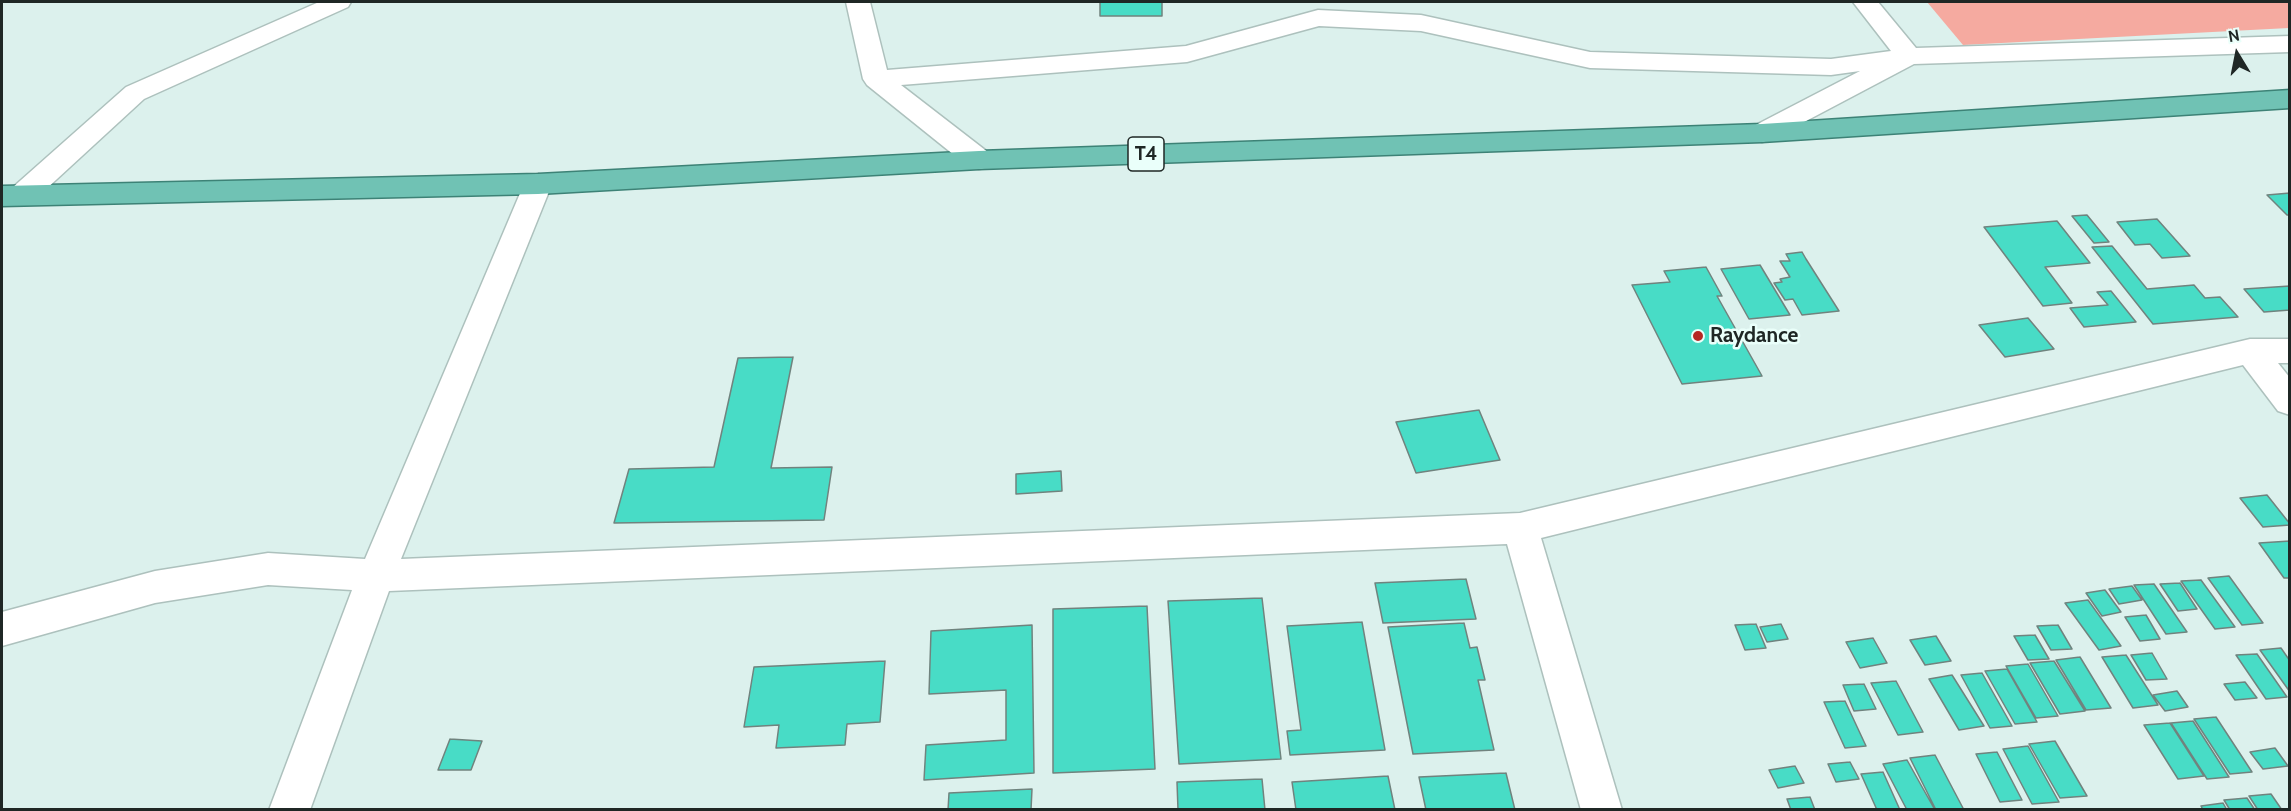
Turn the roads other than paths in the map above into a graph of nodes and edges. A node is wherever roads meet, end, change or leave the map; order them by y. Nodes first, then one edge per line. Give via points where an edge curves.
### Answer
1 (339, 2) edge
2 (858, 2) edge
3 (1865, 2) edge
4 (1426, 12) edge
5 (2289, 44) edge
6 (1909, 56) junction
7 (876, 79) junction
8 (2289, 99) edge
9 (1762, 133) junction
10 (979, 159) junction
11 (538, 184) junction
12 (12, 195) edge
13 (2250, 351) junction
14 (2289, 351) edge
15 (2289, 402) edge
16 (1520, 528) junction
17 (376, 576) junction
18 (2, 629) edge
19 (289, 810) edge
20 (1602, 810) edge

1 - 12 street via 135,93
2 - 7 street
3 - 6 street
4 - 6 street via 1590,60 1831,67
4 - 7 street via 1318,18 1187,54
5 - 6 street
6 - 9 street
7 - 10 street
8 - 9 highway, T4
9 - 10 highway, T4
10 - 11 highway, T4
11 - 12 highway, T4
11 - 17 street
13 - 14 street
13 - 15 street
13 - 16 street
16 - 17 street
16 - 20 street
17 - 18 street via 268,569 155,587
17 - 19 street

